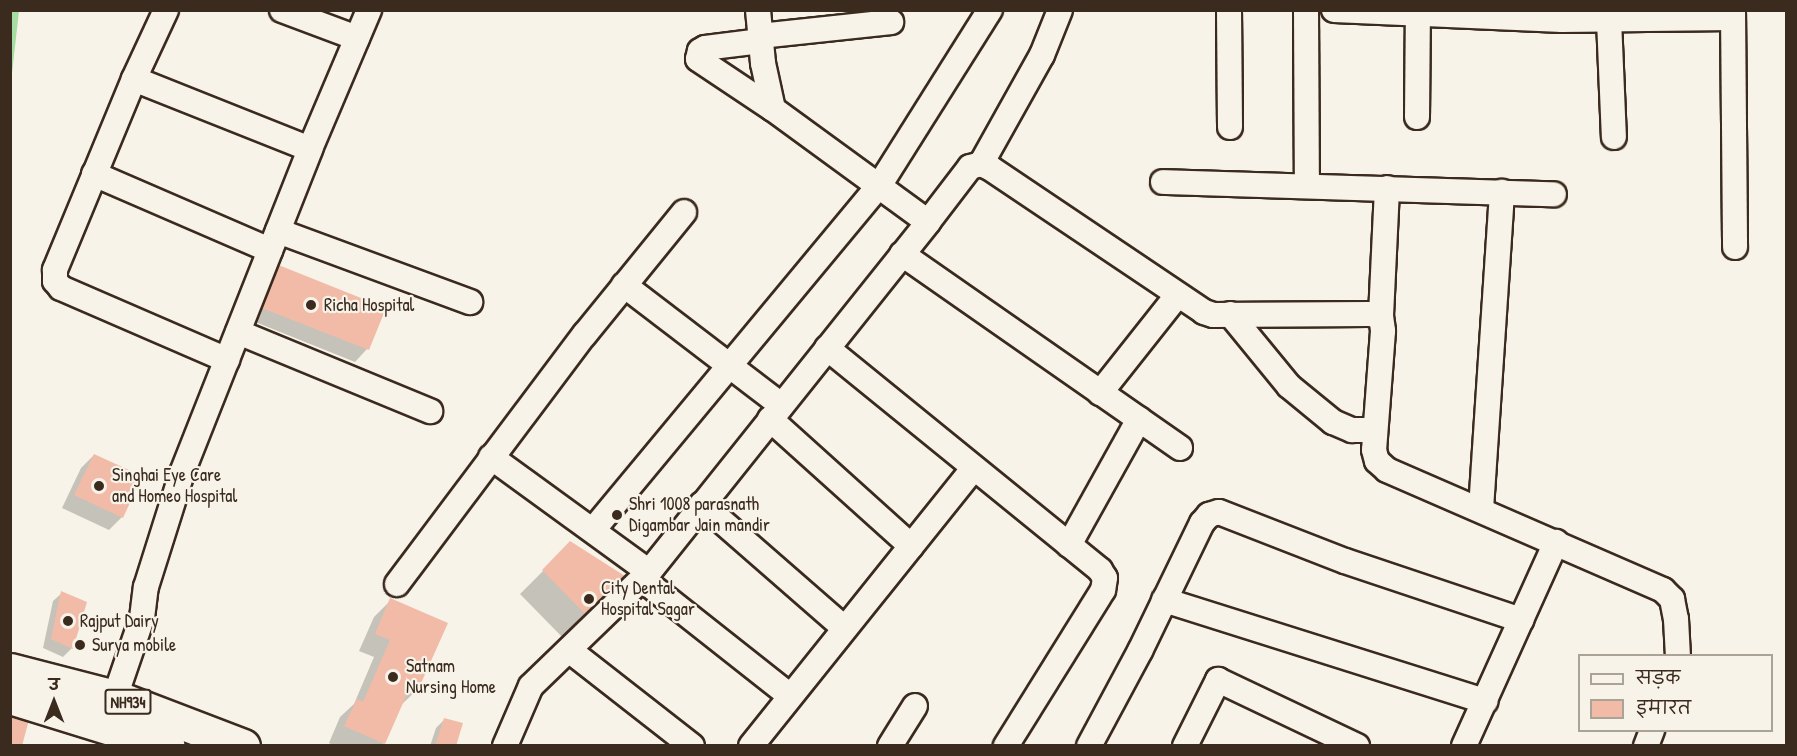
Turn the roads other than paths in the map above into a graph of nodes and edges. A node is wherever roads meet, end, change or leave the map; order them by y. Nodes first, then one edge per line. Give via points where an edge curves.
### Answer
1 (166, 10) edge
2 (282, 10) edge
3 (369, 10) edge
4 (758, 10) edge
5 (990, 10) edge
6 (1060, 10) edge
7 (1229, 10) edge
8 (1306, 10) edge
9 (1334, 10) edge
10 (1418, 13) edge
11 (1733, 14) edge
12 (1609, 20) junction
13 (891, 22) dead end
14 (357, 38) junction
15 (761, 38) junction
16 (134, 79) junction
17 (773, 109) junction
18 (1417, 117) dead end
19 (1230, 127) dead end
20 (1614, 137) dead end
21 (310, 149) junction
22 (981, 164) junction
23 (94, 174) junction
24 (1163, 182) dead end
25 (879, 186) junction
26 (1307, 186) junction
27 (1387, 188) junction
28 (1502, 192) junction
29 (1554, 194) dead end
30 (684, 212) dead end
31 (927, 222) junction
32 (274, 241) junction
33 (1735, 247) dead end
34 (902, 254) junction
35 (624, 285) junction
36 (1177, 296) junction
37 (470, 302) dead end
38 (1230, 314) junction
39 (1381, 316) junction
40 (238, 332) junction
41 (826, 348) junction
42 (227, 360) junction
43 (729, 366) junction
44 (1100, 393) junction
45 (430, 411) dead end
46 (776, 412) junction
47 (1139, 419) junction
48 (1376, 430) junction
49 (1180, 448) dead end
50 (491, 457) junction
51 (975, 468) junction
52 (702, 504) junction
53 (1481, 509) junction
54 (593, 530) junction
55 (1556, 542) junction
56 (1069, 545) junction
57 (911, 546) junction
58 (646, 575) junction
59 (398, 584) dead end
60 (1164, 600) junction
61 (1521, 620) junction
62 (844, 628) junction
63 (569, 650) junction
64 (1678, 654) edge
65 (10, 670) edge
66 (790, 696) junction
67 (10, 697) edge
68 (114, 697) junction
69 (1485, 701) junction
70 (915, 706) dead end
71 (168, 746) edge
72 (243, 746) edge
73 (505, 746) edge
74 (692, 746) edge
75 (751, 746) edge
76 (890, 746) edge
77 (1006, 746) edge
78 (1089, 746) edge
79 (1185, 746) edge
80 (1357, 746) edge
81 (1464, 746) edge

1 - 16 street
2 - 14 street
3 - 14 street
4 - 15 street
5 - 25 street
6 - 22 street via 1042,55
7 - 19 street
8 - 26 street
9 - 10 street
10 - 12 street
10 - 18 street
11 - 12 street
11 - 33 street
12 - 20 street
13 - 15 street
14 - 21 street
15 - 17 street
15 - 17 street via 705,48 698,59
16 - 21 street
16 - 23 street
17 - 25 street
21 - 32 street
22 - 31 street via 970,167
22 - 36 street
23 - 32 street
23 - 42 street via 55,270 55,281 61,288
24 - 26 street
25 - 31 street
25 - 43 street
26 - 27 street
27 - 28 street
27 - 39 street
28 - 29 street
28 - 53 street
30 - 35 street
31 - 34 street
32 - 37 street
32 - 40 street
34 - 41 street
34 - 44 street
35 - 43 street
35 - 50 street
36 - 38 street via 1204,312
36 - 44 street
38 - 39 street
38 - 48 street via 1289,386 1333,422 1352,430
39 - 48 street
40 - 42 street
40 - 45 street
41 - 46 street
41 - 51 street
42 - 68 street via 182,473 146,587 142,618
43 - 46 street
43 - 54 street
44 - 47 street
46 - 52 street
46 - 57 street
47 - 49 street
47 - 56 street
48 - 53 street via 1374,450 1377,461 1386,469
50 - 54 street
50 - 59 street
51 - 56 street
51 - 57 street
52 - 58 street
52 - 62 street
53 - 55 street
54 - 58 street
55 - 61 street
55 - 64 street via 1663,590 1672,599
56 - 77 street via 1100,570 1105,578 1103,590
57 - 62 street
58 - 63 street
58 - 66 street
60 - 61 street via 1202,523 1209,515 1220,512 1346,561
60 - 69 street
60 - 78 street
61 - 69 street
62 - 66 street
63 - 73 street via 531,686
63 - 74 street
65 - 68 highway, NH934
66 - 75 street
67 - 71 highway, NH934
68 - 72 highway, NH934
69 - 81 street
70 - 76 street
79 - 80 street via 1218,680

